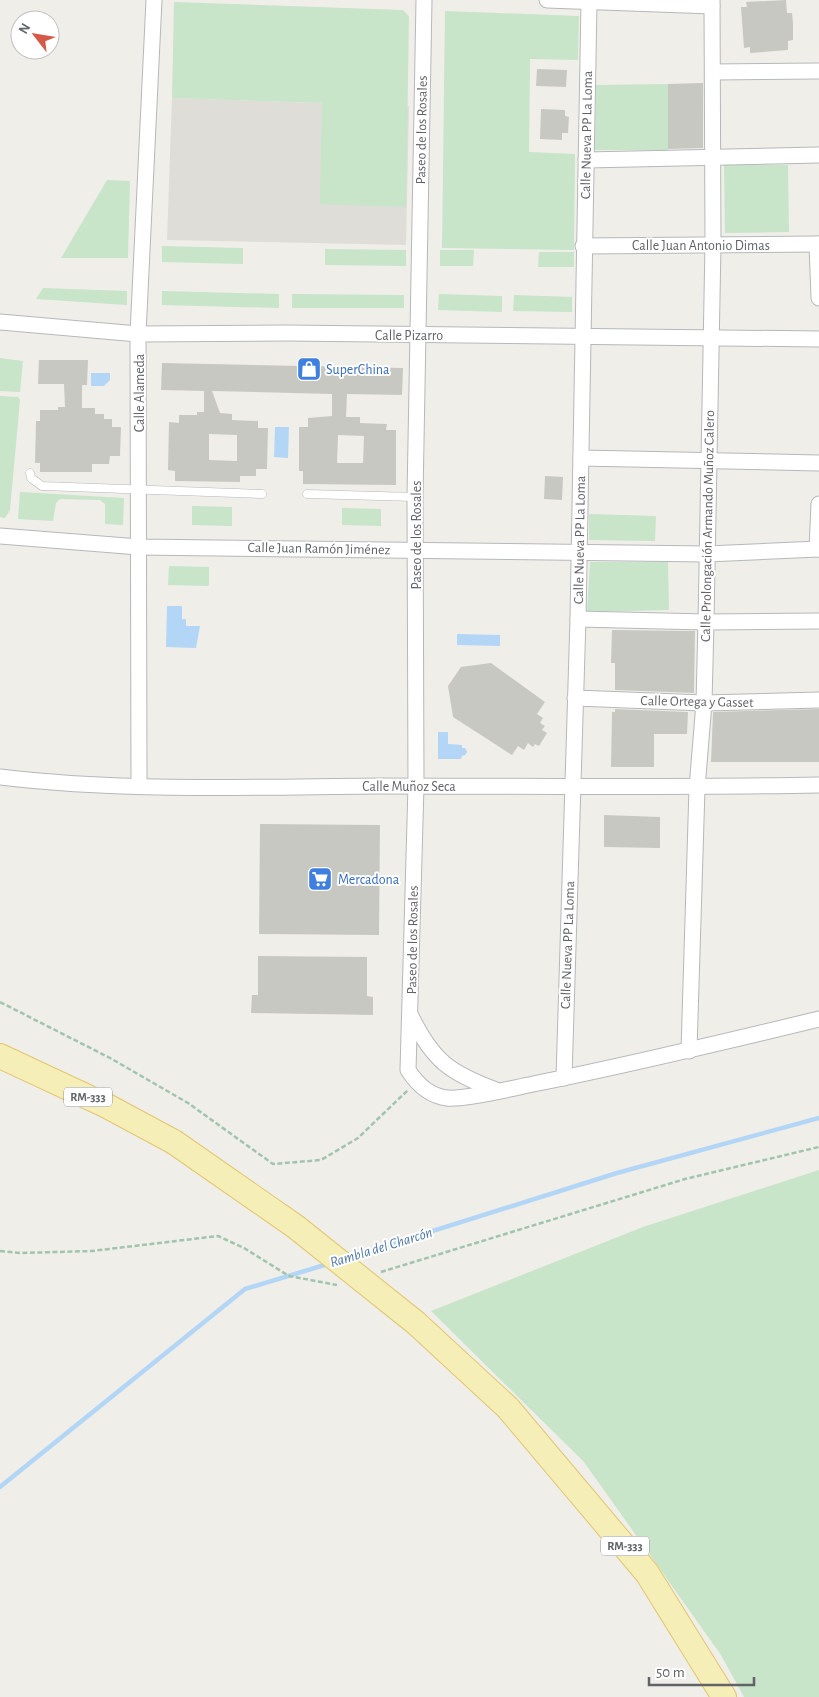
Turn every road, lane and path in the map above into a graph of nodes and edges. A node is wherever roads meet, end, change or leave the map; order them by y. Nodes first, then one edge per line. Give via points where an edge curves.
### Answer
1 (154, 0) edge
2 (424, 0) edge
3 (547, 0) edge
4 (589, 2) junction
5 (712, 3) edge
6 (819, 71) edge
7 (713, 72) junction
8 (819, 155) edge
9 (712, 157) junction
10 (586, 160) junction
11 (712, 244) junction
12 (818, 244) edge
13 (583, 246) junction
14 (819, 298) edge
15 (0, 322) edge
16 (138, 334) junction
17 (418, 335) junction
18 (584, 337) junction
19 (709, 339) junction
20 (819, 339) edge
21 (581, 458) junction
22 (708, 461) junction
23 (819, 463) edge
24 (30, 473) dead end
25 (139, 491) junction
26 (262, 494) dead end
27 (307, 494) dead end
28 (416, 496) junction
29 (819, 504) edge
30 (0, 536) edge
31 (139, 547) junction
32 (818, 549) edge
33 (416, 550) junction
34 (579, 551) junction
35 (707, 554) junction
36 (578, 619) junction
37 (819, 620) edge
38 (706, 622) junction
39 (575, 698) junction
40 (819, 700) edge
41 (704, 703) junction
42 (0, 777) edge
43 (819, 785) edge
44 (139, 786) junction
45 (416, 786) junction
46 (571, 787) junction
47 (697, 788) junction
48 (0, 1002) edge
49 (411, 1016) junction
50 (819, 1019) edge
51 (689, 1051) junction
52 (0, 1056) edge
53 (412, 1076) junction
54 (564, 1078) junction
55 (497, 1091) junction
56 (819, 1147) edge
57 (0, 1251) edge
58 (373, 1274) dead end
59 (344, 1282) dead end
60 (724, 1697) edge

1 - 16 street, Calle Alameda
2 - 17 street, Paseo de los Rosales
3 - 4 street
4 - 5 street
4 - 10 street, Calle Nueva PP La Loma
5 - 7 street, Calle Prolongación Armando Muñoz Calero
6 - 7 street
7 - 9 street, Calle Prolongación Armando Muñoz Calero
8 - 9 street
9 - 10 street
9 - 11 street, Calle Prolongación Armando Muñoz Calero
10 - 13 street, Calle Nueva PP La Loma
11 - 12 street, Calle Juan Antonio Dimas
11 - 13 street, Calle Juan Antonio Dimas
11 - 19 street, Calle Prolongación Armando Muñoz Calero
12 - 14 street
13 - 18 street, Calle Nueva PP La Loma
15 - 16 street, Calle Pizarro
16 - 17 street, Calle Pizarro
16 - 25 street, Calle Alameda
17 - 18 street, Calle Pizarro
17 - 28 street, Paseo de los Rosales
18 - 19 street, Calle Pizarro
18 - 21 street, Calle Nueva PP La Loma
19 - 20 street, Calle Pizarro
19 - 22 street, Calle Prolongación Armando Muñoz Calero
21 - 22 street
21 - 34 street, Calle Nueva PP La Loma
22 - 23 street
22 - 35 street, Calle Prolongación Armando Muñoz Calero
24 - 25 lane via 31,478 42,486
25 - 26 lane
25 - 31 street, Calle Alameda
27 - 28 lane
28 - 33 street, Paseo de los Rosales
29 - 32 street
30 - 31 street, Calle Juan Ramón Jiménez
31 - 33 street, Calle Juan Ramón Jiménez
31 - 44 street, Calle Alameda
32 - 35 street, Calle Juan Ramón Jiménez
33 - 34 street, Calle Juan Ramón Jiménez
33 - 45 street, Paseo de los Rosales
34 - 35 street, Calle Juan Ramón Jiménez
34 - 36 street, Calle Nueva PP La Loma
35 - 38 street, Calle Prolongación Armando Muñoz Calero
36 - 38 street
36 - 39 street, Calle Nueva PP La Loma
37 - 38 street
38 - 41 street, Calle Prolongación Armando Muñoz Calero
39 - 41 street, Calle Ortega y Gasset
39 - 46 street, Calle Nueva PP La Loma
40 - 41 street, Calle Ortega y Gasset
41 - 47 street, Calle Prolongación Armando Muñoz Calero
42 - 44 street, Calle Muñoz Seca
43 - 47 street, Calle Muñoz Seca
44 - 45 street, Calle Muñoz Seca
45 - 46 street, Calle Muñoz Seca
45 - 49 street, Paseo de los Rosales
46 - 47 street, Calle Muñoz Seca
46 - 54 street, Calle Nueva PP La Loma
47 - 51 street, Calle Prolongación Armando Muñoz Calero
48 - 53 path via 110,1058 188,1103 273,1164 321,1160 358,1138
49 - 53 street, Paseo de los Rosales
49 - 55 street via 422,1037 446,1067
50 - 51 street
51 - 54 street
52 - 60 main road, RM-333, bridge via 107,1106 174,1142 296,1227 416,1323 508,1408 647,1573
53 - 55 street via 430,1091 450,1098
54 - 55 street
56 - 58 path via 685,1179
57 - 59 path via 92,1251 218,1236 289,1276 335,1285

